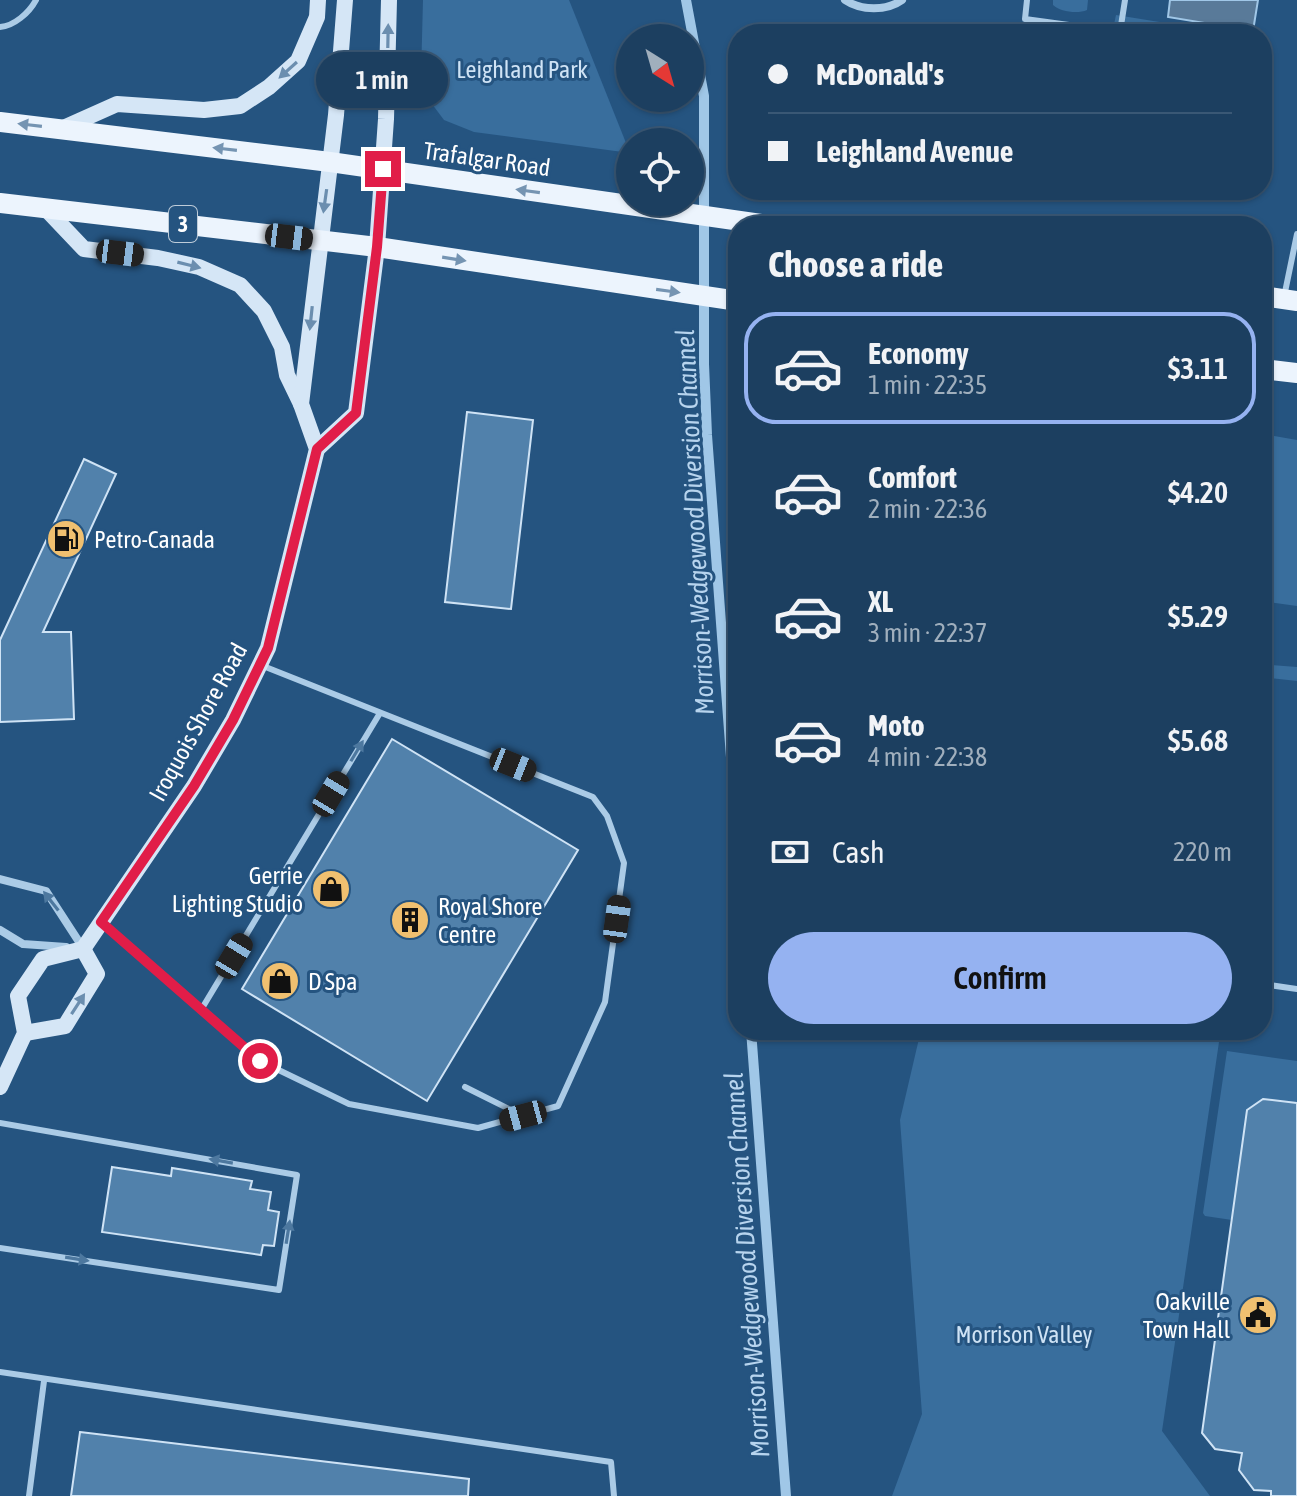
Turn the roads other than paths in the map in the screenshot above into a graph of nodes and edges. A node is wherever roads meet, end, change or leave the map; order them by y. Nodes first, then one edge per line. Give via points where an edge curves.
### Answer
1 (36, 0) edge
2 (318, 0) edge
3 (345, 0) edge
4 (389, 0) edge
5 (845, 0) edge
6 (902, 0) edge
7 (1027, 0) edge
8 (1125, 0) edge
9 (1062, 24) edge
10 (1121, 24) edge
11 (0, 27) edge
12 (0, 122) edge
13 (61, 129) junction
14 (330, 162) junction
15 (383, 169) junction
16 (0, 203) edge
17 (46, 209) junction
18 (728, 220) edge
19 (1297, 234) edge
20 (320, 240) junction
21 (377, 247) junction
22 (728, 300) edge
23 (1290, 300) edge
24 (1272, 370) edge
25 (1297, 373) edge
26 (301, 404) junction
27 (317, 449) junction
28 (260, 664) junction
29 (380, 713) junction
30 (0, 879) edge
31 (101, 922) junction
32 (0, 930) edge
33 (83, 949) junction
34 (1272, 985) edge
35 (1297, 989) edge
36 (201, 1010) junction
37 (25, 1033) junction
38 (0, 1087) edge
39 (465, 1087) dead end
40 (523, 1116) junction
41 (0, 1123) edge
42 (0, 1248) edge
43 (0, 1372) edge
44 (44, 1381) junction
45 (29, 1496) edge
46 (614, 1496) edge

1 - 11 lane via 10,26
2 -> 13 main road via 317,17 298,61 240,106 204,110 117,104
3 - 14 main road
15 -> 4 main road
5 - 6 street via 875,8
7 - 9 lane via 1025,19
8 - 10 lane
13 -> 12 main road, Trafalgar Road
14 -> 13 main road, Trafalgar Road
14 - 15 main road, Trafalgar Road
14 -> 20 main road
18 -> 15 main road, Trafalgar Road
15 - 21 main road
16 - 17 main road, 3
17 - 20 main road, 3
17 -> 26 main road via 84,249 199,267 240,285 264,311
19 - 23 lane
20 - 21 main road, 3
20 -> 26 main road
21 -> 22 main road, 3
21 - 27 main road via 356,413
24 - 25 main road
26 - 27 main road
27 - 28 main road, Iroquois Shore Road
28 - 29 lane
28 - 31 main road, Iroquois Shore Road via 194,786
36 -> 29 lane
29 - 40 lane via 593,797 607,816 624,863 605,1002 558,1106
33 -> 30 street via 46,891
31 - 33 main road, Iroquois Shore Road
31 - 36 lane
32 - 33 street via 23,944
33 - 37 main road via 43,959 18,996
37 -> 33 main road via 65,1026 97,974
34 - 35 lane
36 - 40 lane via 260,1061 349,1104 478,1128
37 - 38 main road
39 - 40 lane
42 -> 41 lane via 279,1290 297,1175
43 - 44 lane
44 - 45 lane
44 - 46 lane via 611,1462

